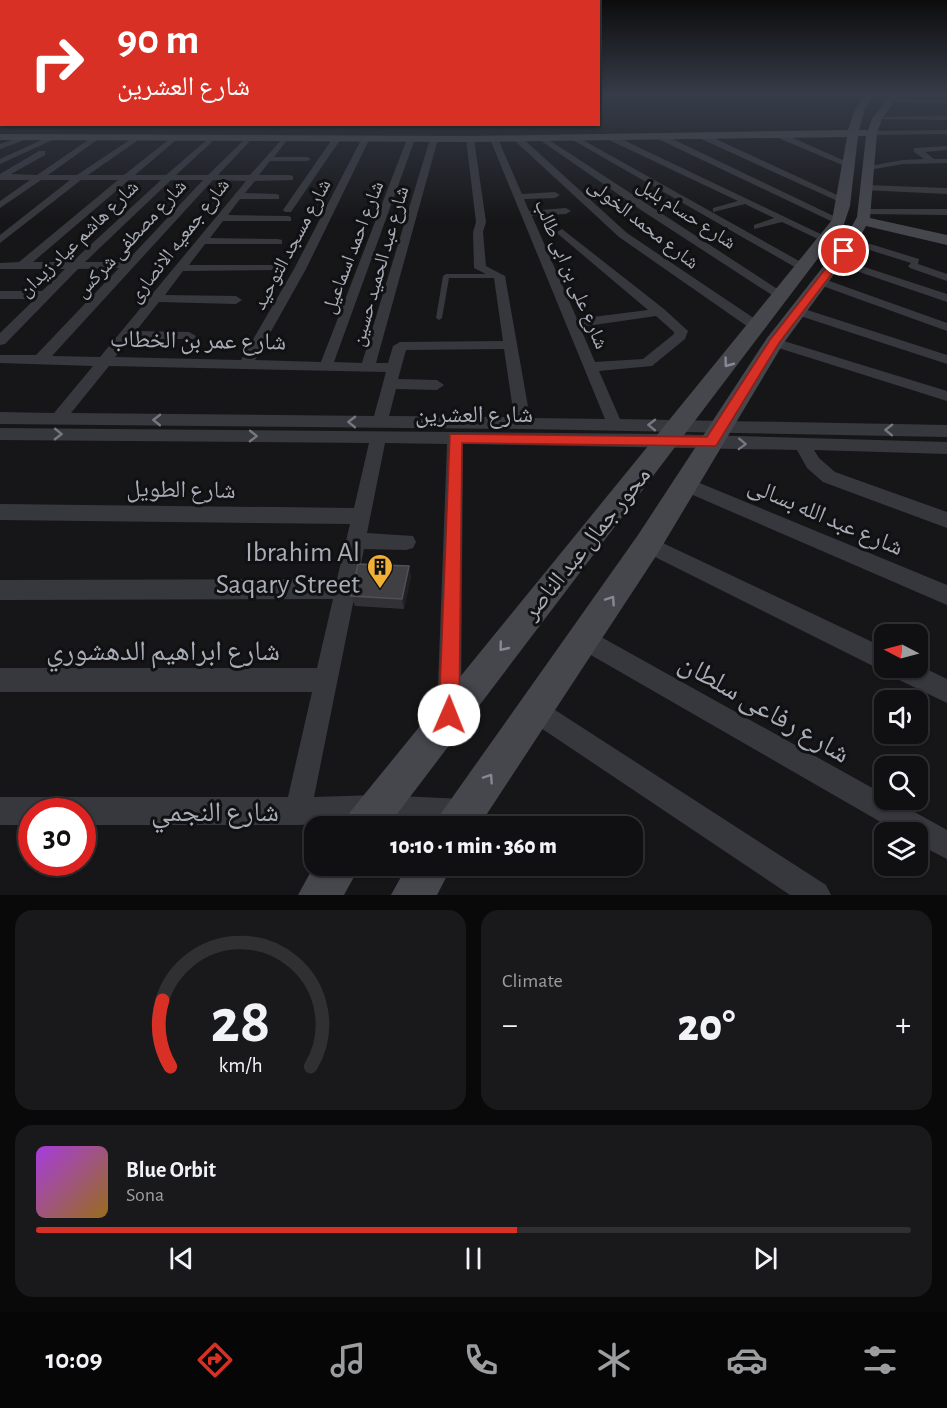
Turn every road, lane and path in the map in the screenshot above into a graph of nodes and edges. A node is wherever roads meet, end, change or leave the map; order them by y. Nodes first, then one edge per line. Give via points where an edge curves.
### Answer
1 (20, 138) edge
2 (26, 138) junction
3 (53, 138) junction
4 (94, 138) junction
5 (517, 138) junction
6 (543, 138) junction
7 (574, 138) junction
8 (582, 138) edge
9 (612, 138) edge
10 (665, 138) edge
11 (706, 138) edge
12 (782, 138) edge
13 (870, 138) edge
14 (134, 139) junction
15 (172, 139) junction
16 (411, 139) junction
17 (434, 139) junction
18 (470, 139) junction
19 (494, 139) junction
20 (209, 140) junction
21 (246, 140) junction
22 (283, 140) junction
23 (336, 140) junction
24 (365, 140) junction
25 (0, 147) edge
26 (947, 148) edge
27 (16, 153) junction
28 (42, 153) junction
29 (73, 153) junction
30 (267, 159) junction
31 (307, 159) dead end
32 (932, 160) junction
33 (947, 160) edge
34 (0, 162) edge
35 (39, 176) junction
36 (0, 177) edge
37 (80, 177) junction
38 (123, 177) junction
39 (167, 178) junction
40 (212, 178) junction
41 (252, 178) junction
42 (290, 178) dead end
43 (0, 192) edge
44 (18, 192) junction
45 (946, 192) edge
46 (555, 195) dead end
47 (237, 196) junction
48 (922, 196) dead end
49 (276, 197) dead end
50 (518, 197) junction
51 (747, 201) junction
52 (0, 205) edge
53 (855, 206) junction
54 (716, 210) dead end
55 (566, 211) dead end
56 (947, 212) edge
57 (525, 214) junction
58 (220, 218) junction
59 (783, 218) junction
60 (758, 227) dead end
61 (577, 230) dead end
62 (548, 233) junction
63 (947, 235) edge
64 (0, 240) edge
65 (947, 240) edge
66 (202, 241) junction
67 (278, 242) dead end
68 (837, 261) junction
69 (75, 265) junction
70 (129, 265) junction
71 (0, 266) edge
72 (22, 266) junction
73 (181, 268) junction
74 (270, 268) dead end
75 (945, 274) edge
76 (812, 275) junction
77 (499, 276) junction
78 (0, 295) edge
79 (44, 295) junction
80 (157, 298) junction
81 (947, 298) edge
82 (236, 300) dead end
83 (790, 304) junction
84 (660, 312) junction
85 (439, 318) dead end
86 (0, 323) edge
87 (17, 323) junction
88 (572, 324) junction
89 (947, 327) edge
90 (765, 334) junction
91 (128, 335) junction
92 (189, 336) dead end
93 (0, 341) edge
94 (510, 345) junction
95 (0, 359) edge
96 (40, 360) junction
97 (108, 360) junction
98 (947, 360) edge
99 (246, 364) junction
100 (326, 366) junction
101 (368, 367) junction
102 (590, 367) junction
103 (394, 368) junction
104 (390, 384) junction
105 (437, 385) dead end
106 (947, 396) edge
107 (0, 418) edge
108 (58, 418) junction
109 (523, 423) junction
110 (615, 425) junction
111 (379, 430) junction
112 (947, 431) edge
113 (675, 433) junction
114 (0, 434) edge
115 (715, 435) junction
116 (455, 438) junction
117 (803, 446) junction
118 (946, 449) edge
119 (685, 484) junction
120 (0, 512) edge
121 (361, 516) junction
122 (947, 520) edge
123 (356, 541) junction
124 (406, 542) dead end
125 (648, 544) junction
126 (346, 589) junction
127 (0, 590) edge
128 (947, 595) edge
129 (585, 639) junction
130 (874, 655) edge
131 (920, 678) edge
132 (0, 680) edge
133 (326, 680) junction
134 (947, 691) edge
135 (536, 709) junction
136 (449, 715) junction
137 (0, 811) edge
138 (298, 811) junction
139 (358, 816) edge
140 (371, 816) edge
141 (464, 816) edge
142 (947, 845) edge
143 (332, 876) edge
144 (424, 876) edge
145 (319, 895) edge
146 (412, 895) edge
147 (816, 895) edge

1 - 2 street
2 - 3 street
2 - 25 street
3 - 4 street
3 - 27 street
4 - 14 street
4 - 29 street
5 - 6 street
5 - 19 street
5 - 90 street, شارع محمد الخولى via 623,235
6 - 7 street
6 - 83 street, شارع حسام بلبل
7 - 8 street
7 - 76 street
9 - 51 street
10 - 53 street
11 - 53 street
12 - 53 street
13 - 53 street, محور جمال عبد الناصر
14 - 15 street
14 - 37 street
15 - 20 street
15 - 38 street
16 - 17 street
16 - 24 street
16 - 100 street, شارع احمد اسماعيل
17 - 18 street
17 - 101 street, شارع عبد الحميد حسين
18 - 19 street
18 - 77 street via 481,222 480,268
19 - 50 street, شارع على بن ابى طالب
20 - 21 street
20 - 39 street, شارع هاشم عياد زيدان
21 - 22 street
21 - 40 street, شارع مصطفى شركس
22 - 23 street
22 - 30 street, شارع جمعيه الانصارى
23 - 24 street
23 - 58 street via 288,215
24 - 99 street, شارع مسجد التوحيد via 300,269
26 - 32 street via 917,150
27 - 28 street
27 - 34 street
28 - 29 street
28 - 36 street
29 - 35 street
30 - 31 street
30 - 41 street, شارع جمعيه الانصارى
32 - 33 street
32 - 53 street
35 - 36 street
35 - 37 street
35 - 44 street
37 - 38 street
37 - 64 street
38 - 39 street
38 - 72 street
39 - 40 street
39 - 69 street, شارع هاشم عياد زيدان
40 - 41 street
40 - 70 street, شارع مصطفى شركس
41 - 42 street
41 - 47 street, شارع جمعيه الانصارى
43 - 44 street
44 - 52 street
45 - 53 street via 893,186
46 - 50 street
47 - 49 street
47 - 58 street, شارع جمعيه الانصارى
48 - 53 street
50 - 57 street, شارع على بن ابى طالب
51 - 54 street
51 - 59 street
53 - 56 street
53 - 59 street
53 - 63 street
53 - 65 street
53 - 68 street, محور جمال عبد الناصر
53 - 75 street via 914,264
53 - 76 street, محور جمال عبد الناصر
55 - 57 street
57 - 62 street, شارع على بن ابى طالب
58 - 66 street, شارع جمعيه الانصارى
59 - 60 street
61 - 62 street
62 - 84 street
62 - 88 street, شارع على بن ابى طالب
66 - 67 street
66 - 73 street, شارع جمعيه الانصارى
68 - 76 street, محور جمال عبد الناصر
68 - 81 street
69 - 70 street
69 - 72 street
69 - 79 street, شارع هاشم عياد زيدان
70 - 96 street, شارع مصطفى شركس
71 - 72 street
73 - 74 street
73 - 80 street, شارع جمعيه الانصارى
76 - 83 street, محور جمال عبد الناصر
76 - 89 street
77 - 85 lane via 446,276
77 - 94 street
78 - 79 street
79 - 87 street, شارع هاشم عياد زيدان
80 - 82 street
80 - 91 street, شارع جمعيه الانصارى
83 - 90 street, محور جمال عبد الناصر
83 - 98 street, شارع حسام بلبل
84 - 88 street
84 - 102 street via 681,334 650,361
86 - 87 street
87 - 93 street, شارع هاشم عياد زيدان
88 - 102 street, شارع على بن ابى طالب
90 - 106 street, شارع محمد الخولى
90 -> 113 street, محور جمال عبد الناصر
90 - 115 street, محور جمال عبد الناصر
91 - 92 street
91 - 97 street, شارع جمعيه الانصارى
94 - 103 street via 400,346
94 - 109 street
95 - 96 street, شارع عمر بن الخطاب
96 - 97 street, شارع عمر بن الخطاب
97 - 99 street, شارع عمر بن الخطاب
97 - 108 street, شارع جمعيه الانصارى
99 - 100 street, شارع عمر بن الخطاب
100 - 101 street, شارع عمر بن الخطاب
101 - 103 street, شارع عمر بن الخطاب
102 - 110 street, شارع على بن ابى طالب
103 - 104 street
104 - 105 street
104 - 111 street
107 - 108 street, شارع العشرين
111 -> 108 street, شارع العشرين
109 - 110 street, شارع العشرين
109 - 111 street, شارع العشرين
113 -> 110 street, شارع العشرين
114 -> 111 street, شارع العشرين
111 - 116 street, شارع العشرين
111 - 121 street
112 -> 115 street, شارع العشرين
113 - 115 street, شارع العشرين
113 - 116 street, شارع العشرين
113 -> 136 street, محور جمال عبد الناصر
115 -> 117 street, شارع العشرين
115 - 119 street, محور جمال عبد الناصر
116 - 136 street
117 - 118 street, شارع العشرين
117 - 122 street via 813,463 829,477
119 - 125 street, محور جمال عبد الناصر
119 - 128 street, شارع عبد الله بسالى
120 - 121 street, شارع الطويل
121 - 123 street
123 - 124 street
123 - 126 street
129 -> 125 street, محور جمال عبد الناصر
125 - 130 street
126 - 127 street
126 - 133 street
129 - 135 street, محور جمال عبد الناصر
129 - 142 street, شارع رفاعى سلطان
131 - 134 street
132 - 133 street, شارع ابراهيم الدهشوري
133 - 138 street
141 -> 135 street, محور جمال عبد الناصر
135 - 147 street
136 - 140 street, محور جمال عبد الناصر
137 - 138 street, شارع النجمي
138 - 139 street, شارع النجمي
143 - 145 street
144 - 146 street

